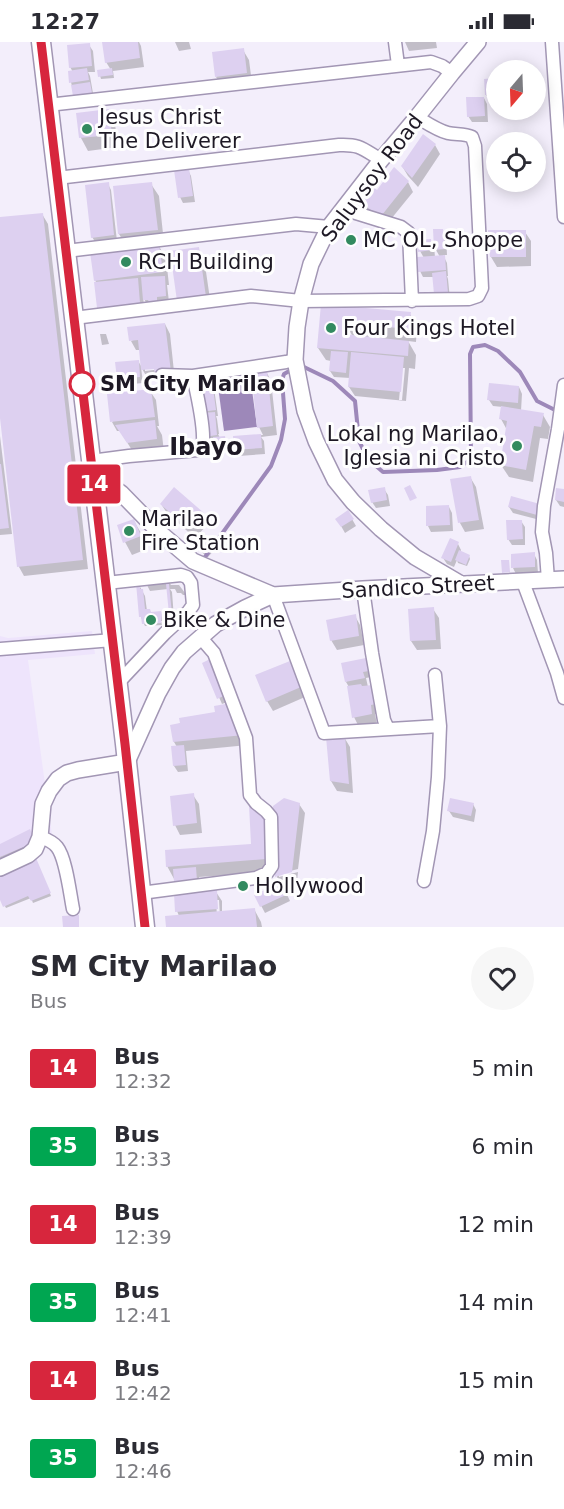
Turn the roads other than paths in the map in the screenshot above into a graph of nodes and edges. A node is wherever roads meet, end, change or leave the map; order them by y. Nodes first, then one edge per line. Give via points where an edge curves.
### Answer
1 (41, 42) edge
2 (395, 42) edge
3 (478, 42) edge
4 (552, 42) edge
5 (398, 65) junction
6 (452, 73) junction
7 (48, 105) junction
8 (417, 117) junction
9 (381, 160) junction
10 (57, 178) junction
11 (343, 208) junction
12 (564, 217) edge
13 (329, 227) junction
14 (66, 251) junction
15 (301, 301) junction
16 (412, 301) junction
17 (74, 318) junction
18 (295, 360) junction
19 (162, 375) dead end
20 (193, 376) junction
21 (564, 386) edge
22 (92, 467) junction
23 (564, 579) edge
24 (548, 580) junction
25 (523, 582) junction
26 (106, 583) junction
27 (461, 584) junction
28 (363, 589) junction
29 (273, 595) junction
30 (201, 638) junction
31 (113, 640) junction
32 (0, 649) edge
33 (435, 675) dead end
34 (118, 683) junction
35 (564, 698) edge
36 (440, 726) junction
37 (388, 729) junction
38 (127, 762) junction
39 (40, 837) junction
40 (0, 868) edge
41 (424, 881) dead end
42 (141, 893) junction
43 (73, 909) dead end
44 (145, 927) edge

1 - 7 highway
2 - 5 street
3 - 6 main road, Saluysoy Road
4 - 12 street
5 - 6 street via 430,62
5 - 7 street
6 - 8 main road, Saluysoy Road
7 - 10 highway
8 - 9 main road, Saluysoy Road
8 - 16 street via 440,130 472,137 482,288 478,296 469,299
9 - 10 street via 362,148 339,145
9 - 11 main road, Saluysoy Road
10 - 14 highway
11 - 13 main road, Saluysoy Road
11 - 16 street via 409,233
13 - 14 street via 296,224
13 - 15 main road, Saluysoy Road via 311,264
14 - 17 highway
15 - 16 street
15 - 17 street via 251,296
15 - 18 main road, Saluysoy Road
17 - 22 highway
18 - 20 street
18 - 27 main road, Saluysoy Road via 305,411 335,480 381,529 415,557
19 - 20 street
20 - 22 street via 201,448 129,456
21 - 24 street via 543,515
22 - 26 highway
22 - 29 main road, Sandico Street via 193,561
23 - 24 main road, Sandico Street
24 - 25 main road, Sandico Street
25 - 27 main road, Sandico Street
25 - 35 street
26 - 31 highway
26 - 34 street via 181,575 191,583 193,605 189,612
27 - 28 main road, Sandico Street
28 - 29 main road, Sandico Street
28 - 37 street
29 - 30 main road, Sandico Street via 216,624
29 - 37 street via 324,732
30 - 38 main road, Sandico Street via 184,652 164,681
30 - 42 street via 214,653 246,738 250,795 271,817 272,866 256,878
31 - 32 street
31 - 34 highway
33 - 36 street
34 - 38 highway
36 - 37 street
36 - 41 street via 433,831
38 - 39 main road via 78,770 58,778 43,804
38 - 42 highway
39 - 40 main road via 32,853
39 - 43 street via 58,848
42 - 44 highway

